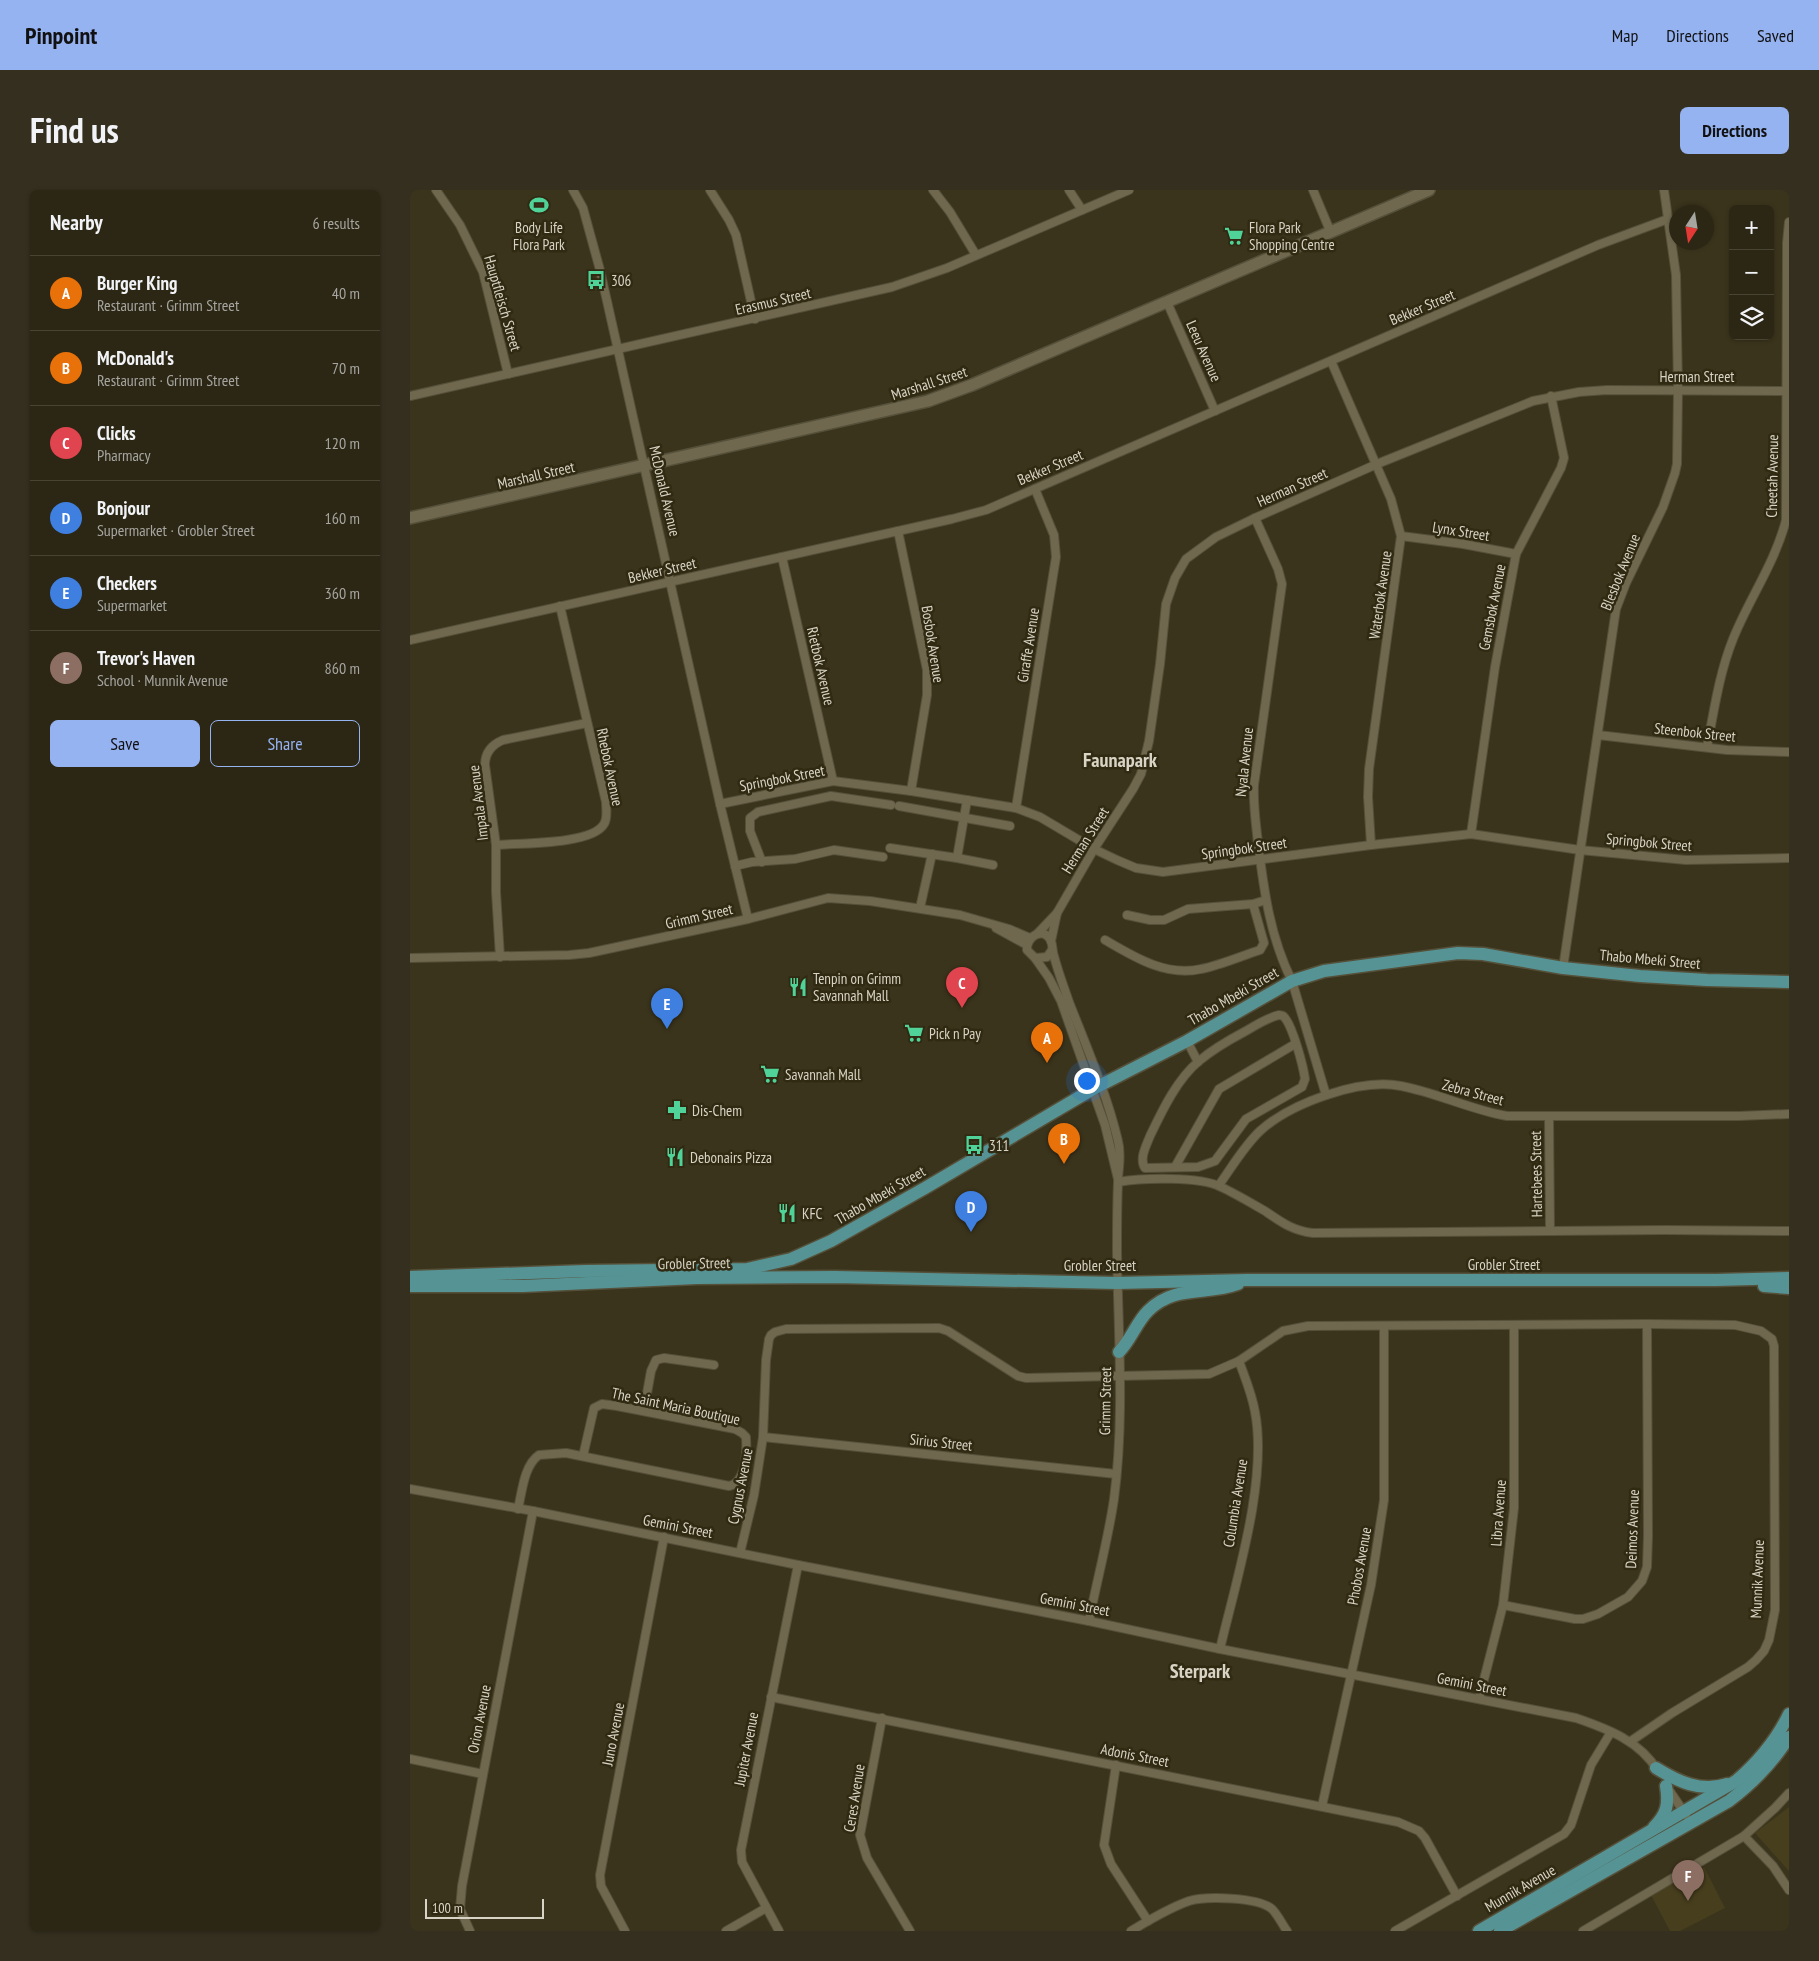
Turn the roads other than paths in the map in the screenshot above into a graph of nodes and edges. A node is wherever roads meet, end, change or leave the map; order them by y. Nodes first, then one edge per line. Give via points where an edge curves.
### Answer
1 (436, 190) edge
2 (573, 190) edge
3 (710, 190) edge
4 (933, 190) edge
5 (1069, 190) edge
6 (1129, 190) edge
7 (1313, 190) edge
8 (1429, 190) edge
9 (1664, 190) edge
10 (1082, 210) junction
11 (1668, 219) junction
12 (1789, 222) edge
13 (1331, 233) junction
14 (976, 255) junction
15 (1167, 302) junction
16 (755, 320) junction
17 (618, 350) junction
18 (1331, 361) junction
19 (508, 374) junction
20 (1678, 389) junction
21 (1788, 391) edge
22 (410, 396) edge
23 (1552, 396) junction
24 (1216, 411) junction
25 (1377, 464) junction
26 (645, 466) junction
27 (1035, 489) junction
28 (410, 518) edge
29 (1255, 518) junction
30 (898, 531) junction
31 (1401, 536) junction
32 (1516, 554) junction
33 (782, 557) junction
34 (671, 582) junction
35 (560, 606) junction
36 (410, 640) edge
37 (587, 723) junction
38 (1598, 735) junction
39 (1707, 747) junction
40 (1789, 752) edge
41 (832, 782) junction
42 (911, 791) junction
43 (967, 800) junction
44 (720, 804) junction
45 (1016, 808) junction
46 (964, 818) junction
47 (1010, 826) dead end
48 (1472, 834) junction
49 (496, 845) junction
50 (1371, 845) junction
51 (890, 848) dead end
52 (1094, 849) junction
53 (1580, 850) junction
54 (932, 854) junction
55 (883, 857) dead end
56 (957, 858) junction
57 (1260, 858) junction
58 (1789, 858) edge
59 (762, 862) junction
60 (993, 865) dead end
61 (736, 866) junction
62 (1266, 900) junction
63 (1253, 904) junction
64 (920, 908) junction
65 (1057, 913) junction
66 (1128, 915) dead end
67 (748, 919) junction
68 (1031, 939) junction
69 (1104, 940) dead end
70 (1051, 945) junction
71 (500, 957) junction
72 (410, 958) edge
73 (1035, 958) junction
74 (1563, 968) junction
75 (1292, 981) junction
76 (1789, 982) edge
77 (1187, 1040) junction
78 (1295, 1044) junction
79 (1198, 1062) junction
80 (1097, 1087) junction
81 (1326, 1095) junction
82 (1789, 1114) edge
83 (1549, 1117) junction
84 (1175, 1167) junction
85 (1118, 1180) junction
86 (1219, 1185) junction
87 (1550, 1231) junction
88 (1789, 1231) edge
89 (747, 1269) junction
90 (410, 1276) edge
91 (835, 1277) junction
92 (684, 1278) junction
93 (1789, 1278) edge
94 (1247, 1280) junction
95 (1716, 1280) junction
96 (1117, 1283) junction
97 (410, 1286) edge
98 (1789, 1288) edge
99 (1647, 1324) junction
100 (1514, 1325) junction
101 (1384, 1326) junction
102 (1120, 1352) junction
103 (1238, 1361) junction
104 (714, 1365) dead end
105 (1121, 1376) junction
106 (644, 1410) junction
107 (764, 1437) junction
108 (583, 1456) junction
109 (1116, 1474) junction
110 (410, 1489) edge
111 (518, 1508) junction
112 (533, 1511) junction
113 (664, 1537) junction
114 (740, 1553) junction
115 (798, 1565) junction
116 (1503, 1605) junction
117 (1089, 1621) junction
118 (1220, 1649) junction
119 (1351, 1674) junction
120 (771, 1697) junction
121 (1479, 1699) junction
122 (1789, 1714) edge
123 (882, 1718) junction
124 (1611, 1732) junction
125 (1789, 1736) edge
126 (1631, 1741) junction
127 (410, 1759) edge
128 (1116, 1765) junction
129 (1656, 1768) junction
130 (483, 1774) junction
131 (1736, 1781) junction
132 (1666, 1786) junction
133 (1789, 1793) edge
134 (1322, 1806) junction
135 (1688, 1818) junction
136 (1645, 1835) junction
137 (1744, 1836) junction
138 (1789, 1890) edge
139 (1457, 1896) junction
140 (766, 1908) junction
141 (1148, 1922) junction
142 (470, 1931) edge
143 (625, 1931) edge
144 (726, 1931) edge
145 (779, 1931) edge
146 (910, 1931) edge
147 (1131, 1931) edge
148 (1287, 1931) edge
149 (1395, 1931) edge
150 (1479, 1931) edge
151 (1500, 1931) edge
152 (1583, 1931) edge

1 - 19 street, Hauptfleisch Street via 460,225 482,272
2 - 17 street, McDonald Avenue via 591,234
3 - 16 street via 736,235
4 - 14 street
5 - 10 street
6 - 10 street, Erasmus Street
7 - 13 street
8 - 13 street, Marshall Street
9 - 11 street, Blesbok Avenue
10 - 14 street, Erasmus Street
11 - 18 street, Bekker Street
11 - 20 street, Blesbok Avenue via 1676,275
12 - 21 street, Cheetah Avenue
13 - 15 street, Marshall Street
14 - 16 street, Erasmus Street via 892,287
15 - 24 street, Leeu Avenue
15 - 26 street, Marshall Street via 928,402
16 - 17 street, Erasmus Street
17 - 19 street, Erasmus Street
17 - 26 street, McDonald Avenue
18 - 24 street, Bekker Street
18 - 25 street, Waterbok Avenue
19 - 22 street, Erasmus Street
20 - 21 street, Herman Street
20 - 23 street, Herman Street via 1591,391
20 - 38 street, Blesbok Avenue via 1676,473 1616,609
21 - 39 street, Cheetah Avenue via 1786,520 1761,584 1730,648
23 - 25 street, Herman Street
23 - 32 street, Gemsbok Avenue via 1564,453 1562,464
24 - 27 street, Bekker Street
25 - 29 street, Herman Street
25 - 31 street, Waterbok Avenue
26 - 28 street, Marshall Street
26 - 34 street, McDonald Avenue
27 - 30 street, Bekker Street via 970,515
27 - 45 street, Giraffe Avenue via 1054,535 1056,557
29 - 52 street, Herman Street via 1206,543 1186,559 1175,578 1166,604 1145,761 1134,789
29 - 57 street, Nyala Avenue via 1282,584 1254,785
30 - 33 street, Bekker Street
30 - 42 street, Bosbok Avenue via 927,676 927,695
31 - 32 street, Lynx Street
31 - 50 street, Waterbok Avenue via 1370,769
32 - 48 street, Gemsbok Avenue via 1495,667
33 - 34 street, Bekker Street
33 - 41 street, Rietbok Avenue
34 - 35 street, Bekker Street
34 - 44 street, McDonald Avenue
35 - 36 street, Bekker Street
35 - 37 street, Rhebok Avenue
37 - 49 street, Impala Avenue via 503,740 490,748 484,765
37 - 49 street, Rhebok Avenue via 606,802 604,825 580,838
38 - 39 street, Steenbok Street
38 - 53 street, Blesbok Avenue
39 - 40 street, Steenbok Street
41 - 42 street, Springbok Street
41 - 44 street, Springbok Street
42 - 43 street, Springbok Street
43 - 45 street, Springbok Street
43 - 46 street
44 - 61 street, McDonald Avenue
45 - 52 street, Springbok Street via 1040,817
46 - 47 street
46 - 56 street
46 - 59 street via 823,796 758,812 750,818 750,831
48 - 50 street, Springbok Street
48 - 53 street, Springbok Street
49 - 71 street, Impala Avenue
50 - 57 street, Springbok Street
51 - 54 street
52 - 57 street, Springbok Street via 1136,868 1163,872
52 - 65 street, Herman Street
53 - 58 street, Springbok Street via 1686,860
53 - 74 street, Blesbok Avenue
54 - 56 street
54 - 64 street
55 - 59 street via 834,850
56 - 60 street
57 - 62 street, Nyala Avenue
59 - 61 street
61 - 67 street, McDonald Avenue
62 - 63 street
62 - 75 street, Nyala Avenue via 1271,928
63 - 66 street via 1188,908 1164,920
63 - 69 street via 1263,947 1202,969 1163,968 1140,960
64 - 67 street, Grimm Street via 870,900 828,898
64 - 68 street, Grimm Street via 960,915
65 - 68 street, Herman Street
65 - 70 street, Herman Street
67 - 71 street, Grimm Street via 589,953
68 - 70 street via 1045,935
68 - 73 street via 1029,953
70 - 73 street via 1047,957
70 - 80 street, Grimm Street
71 - 72 street, Grimm Street
73 - 80 street, Grimm Street via 1061,1001
74 - 75 main road, Thabo Mbeki Street via 1483,954 1458,953 1324,971
74 - 76 main road, Thabo Mbeki Street via 1640,976
75 - 77 main road, Thabo Mbeki Street
75 - 81 street, Nyala Avenue
77 - 79 street
77 - 80 main road, Thabo Mbeki Street
78 - 79 street via 1287,1022 1279,1015 1234,1037
78 - 84 street via 1219,1089
78 - 84 street via 1305,1078 1302,1087 1246,1118 1215,1161 1198,1167
79 - 84 street via 1171,1097 1142,1160 1146,1168
80 - 85 street, Grimm Street
80 - 89 main road, Thabo Mbeki Street via 831,1241 792,1259
81 - 83 street, Zebra Street via 1367,1086 1390,1085 1492,1114
81 - 86 street, Zebra Street via 1286,1114 1262,1130
82 - 83 street, Zebra Street
83 - 87 street, Hartebees Street
85 - 86 street via 1180,1180
85 - 96 street, Grimm Street
86 - 87 street via 1284,1225 1302,1232
87 - 88 street
89 - 90 main road, Grobler Street
89 - 91 main road
89 - 92 main road via 701,1273
91 - 92 main road, Grobler Street
91 - 96 main road, Grobler Street
92 - 97 main road, Grobler Street via 523,1286
93 - 95 main road, Grobler Street
94 - 95 main road, Grobler Street
94 - 96 main road, Grobler Street
94 - 102 main road via 1227,1288 1183,1292 1164,1299 1142,1317
95 - 98 main road via 1741,1286
96 - 102 street, Grimm Street
99 - 100 street
99 - 116 street, Deimos Avenue via 1648,1545 1647,1567 1642,1581 1635,1591 1614,1606 1583,1619
99 - 126 street, Munnik Avenue via 1735,1325 1772,1338 1775,1610 1769,1640 1748,1667
100 - 101 street
100 - 116 street, Libra Avenue via 1514,1491
101 - 103 street via 1289,1329
101 - 119 street, Phobos Avenue via 1384,1500 1371,1585
102 - 105 street, Grimm Street
103 - 105 street via 1209,1374
103 - 118 street, Columbia Avenue via 1248,1382 1255,1413 1256,1470 1247,1529
104 - 106 street via 657,1359 651,1371
105 - 107 street, Cygnus Avenue via 1021,1377 948,1331 932,1327 792,1328 770,1335 766,1360
105 - 109 street, Grimm Street
106 - 108 street, The Saint Maria Boutique via 597,1405 592,1413
106 - 108 street, The Saint Maria Boutique via 742,1433 746,1437 746,1445 739,1480 725,1486
107 - 109 street, Sirius Street
107 - 114 street, Cygnus Avenue
108 - 111 street, The Saint Maria Boutique via 557,1452 535,1457 528,1469
109 - 117 street, Grimm Street via 1111,1516
110 - 111 street, Gemini Street
111 - 112 street, Gemini Street
112 - 113 street, Gemini Street
112 - 130 street, Orion Avenue
113 - 114 street, Gemini Street
113 - 143 street, Juno Avenue via 600,1875 601,1886
114 - 115 street, Gemini Street
115 - 117 street, Gemini Street
115 - 120 street, Jupiter Avenue
116 - 121 street, Libra Avenue
117 - 118 street, Gemini Street
118 - 119 street, Gemini Street
119 - 121 street, Gemini Street
119 - 134 street, Phobos Avenue
120 - 123 street, Adonis Street
120 - 140 street, Jupiter Avenue via 741,1850 742,1862
121 - 124 street, Gemini Street via 1576,1718
122 - 131 main road, Munnik Avenue via 1770,1747
123 - 128 street, Adonis Street
123 - 146 street, Ceres Avenue via 860,1834 867,1858
124 - 126 street, Gemini Street
124 - 139 street, Munnik Avenue via 1591,1765 1571,1825 1564,1834
125 - 135 main road, Munnik Avenue via 1777,1756 1743,1790 1725,1804
126 - 129 street, Gemini Street
127 - 130 street
128 - 134 street, Adonis Street
128 - 141 street via 1104,1845 1111,1864
129 - 131 main road via 1696,1786 1714,1788
129 - 132 street, Gemini Street
130 - 142 street, Orion Avenue via 459,1901
131 - 135 main road, Munnik Avenue
132 - 135 street, Gemini Street
132 - 136 main road via 1666,1810
133 - 137 street
134 - 139 street, Adonis Street via 1398,1822 1419,1831
135 - 136 main road, Munnik Avenue
135 - 151 main road, Munnik Avenue
136 - 150 main road, Munnik Avenue
137 - 138 street via 1773,1866
137 - 152 street
139 - 149 street, Munnik Avenue
140 - 144 street
140 - 145 street, Jupiter Avenue
141 - 147 street
141 - 148 street via 1190,1901 1250,1901 1271,1908

